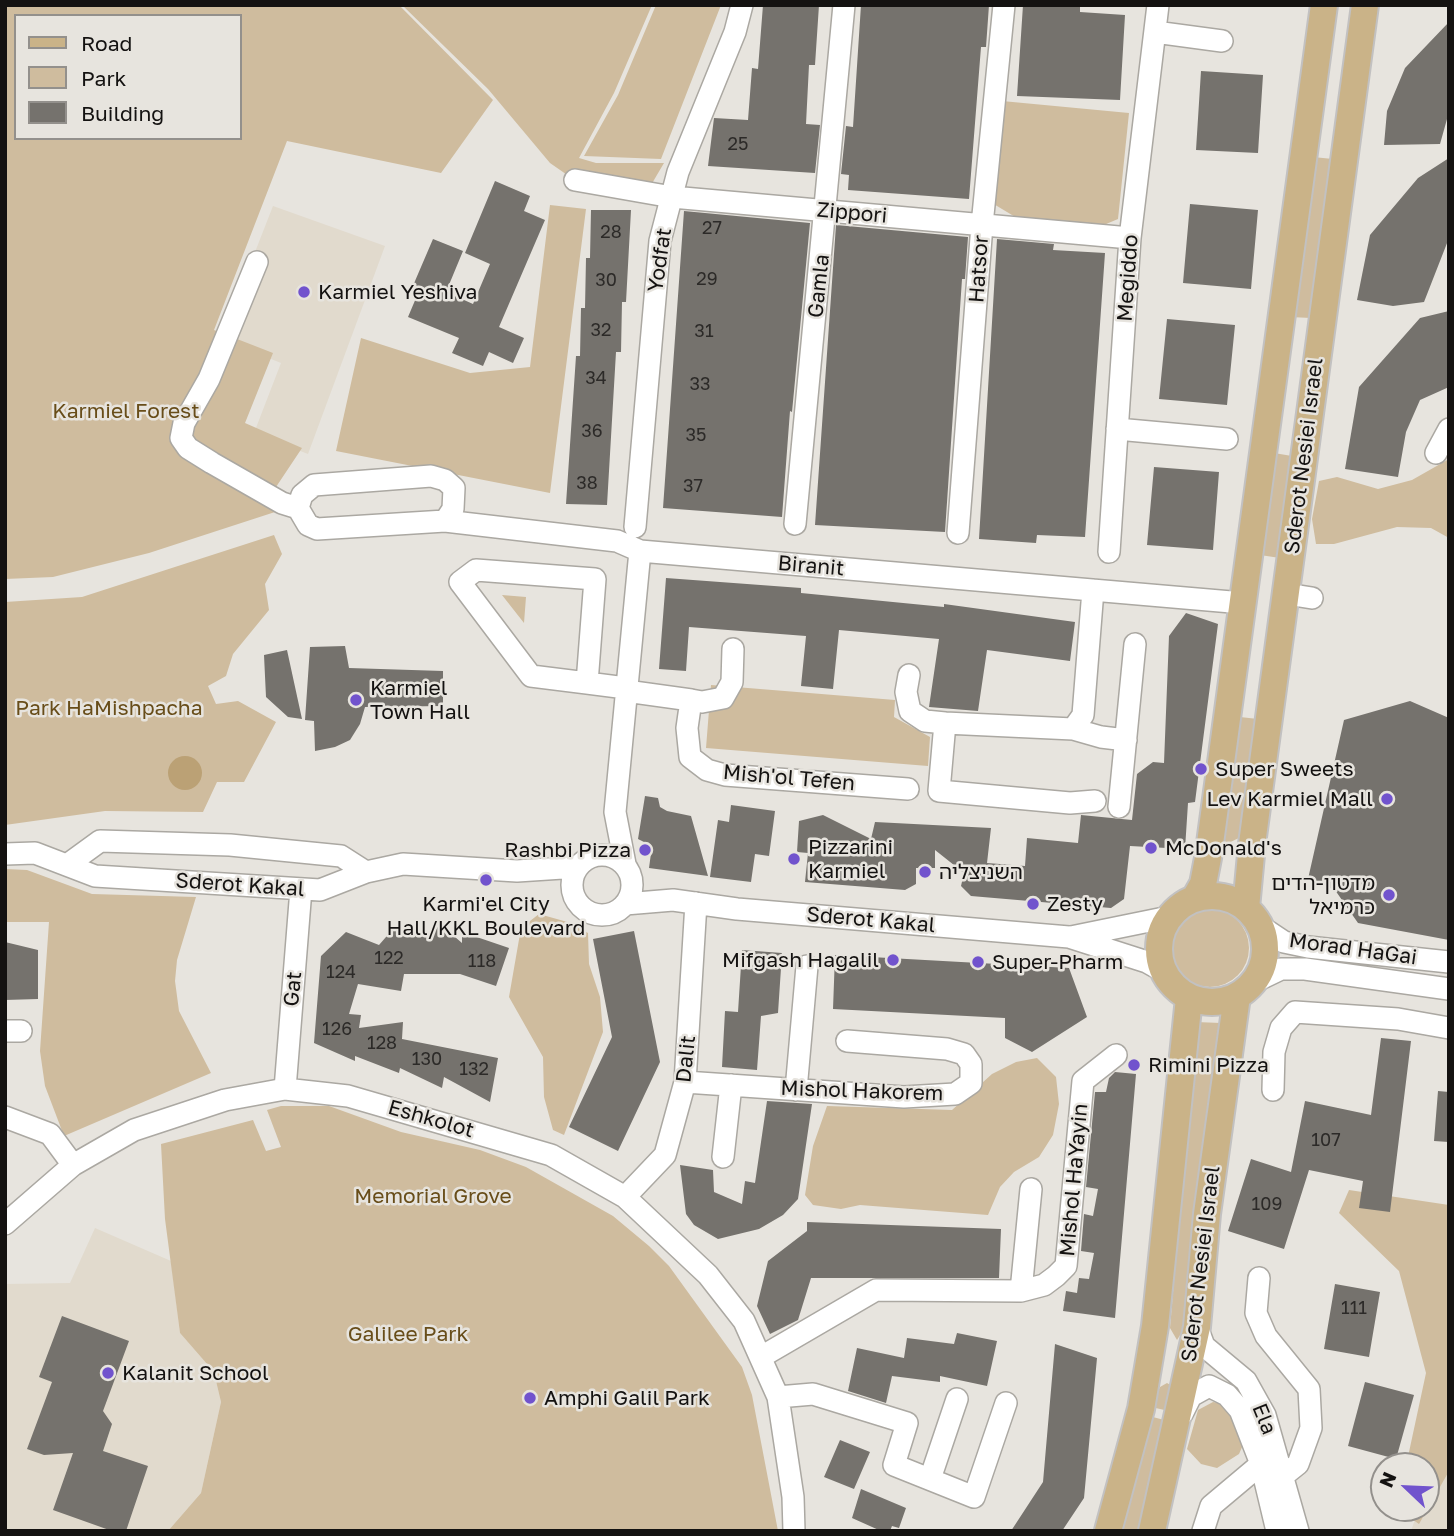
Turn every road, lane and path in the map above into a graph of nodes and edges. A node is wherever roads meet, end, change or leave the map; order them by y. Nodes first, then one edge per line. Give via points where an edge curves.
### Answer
1 (742, 5) edge
2 (844, 5) edge
3 (1004, 5) edge
4 (1158, 5) edge
5 (1324, 5) edge
6 (1365, 5) edge
7 (1154, 32) junction
8 (1222, 41) dead end
9 (575, 180) dead end
10 (672, 197) junction
11 (826, 211) junction
12 (982, 225) junction
13 (1130, 238) junction
14 (257, 262) dead end
15 (1117, 429) junction
16 (1449, 429) edge
17 (1227, 439) dead end
18 (1436, 453) dead end
19 (298, 508) junction
20 (445, 521) junction
21 (795, 524) dead end
22 (635, 527) dead end
23 (958, 533) dead end
24 (640, 551) junction
25 (1109, 552) dead end
26 (1093, 590) junction
27 (1286, 594) junction
28 (1312, 598) dead end
29 (1243, 603) junction
30 (1135, 643) dead end
31 (733, 649) dead end
32 (909, 675) dead end
33 (587, 683) junction
34 (626, 689) junction
35 (691, 700) junction
36 (945, 723) junction
37 (1073, 729) junction
38 (1126, 740) junction
39 (908, 789) dead end
40 (1095, 801) dead end
41 (1119, 807) dead end
42 (615, 812) junction
43 (5, 854) edge
44 (585, 861) junction
45 (67, 864) junction
46 (627, 868) junction
47 (517, 871) junction
48 (366, 872) junction
49 (301, 889) junction
50 (574, 897) junction
51 (1195, 898) junction
52 (673, 900) junction
53 (696, 903) junction
54 (625, 904) junction
55 (1169, 916) junction
56 (1253, 917) junction
57 (1069, 937) junction
58 (1449, 962) edge
59 (807, 966) dead end
60 (1163, 971) junction
61 (1246, 989) junction
62 (1449, 989) edge
63 (1189, 998) junction
64 (1449, 1028) edge
65 (847, 1041) dead end
66 (1116, 1055) dead end
67 (685, 1082) junction
68 (731, 1085) junction
69 (285, 1089) junction
70 (796, 1090) junction
71 (1273, 1090) dead end
72 (5, 1117) edge
73 (723, 1157) dead end
74 (74, 1165) junction
75 (1031, 1189) dead end
76 (625, 1196) junction
77 (5, 1224) edge
78 (1259, 1278) dead end
79 (1021, 1291) junction
80 (1197, 1327) junction
81 (761, 1357) junction
82 (778, 1397) junction
83 (957, 1399) dead end
84 (1006, 1402) dead end
85 (1179, 1418) junction
86 (1274, 1466) junction
87 (930, 1479) junction
88 (794, 1531) edge
89 (1108, 1531) edge
90 (1152, 1531) edge
91 (1203, 1531) edge
92 (1277, 1531) edge
93 (1298, 1531) edge

1 - 10 street, Yodfat
2 - 11 street, Gamla
3 - 12 street, Hatsor
4 - 7 street, Megiddo
5 - 29 main road, Sderot Nesiei Israel
6 - 27 main road, Sderot Nesiei Israel
7 - 8 street
7 - 13 street, Megiddo
9 - 10 street, Zippori
10 - 11 street, Zippori
10 - 22 street, Yodfat via 660,241
11 - 12 street, Zippori
11 - 21 street, Gamla
12 - 13 street, Zippori
12 - 23 street, Hatsor
13 - 15 street, Megiddo
14 - 19 street, Biranit via 181,438 212,463
15 - 17 street
15 - 25 street, Megiddo
16 - 18 street
19 - 20 street, Biranit via 308,525 324,530
19 - 20 street via 302,495 314,485 431,475 454,488 453,509
20 - 24 street, Biranit via 617,541
24 - 26 street, Biranit
24 - 34 street
26 - 29 street, Biranit
26 - 37 street via 1083,715
27 - 28 street
27 - 56 main road, Sderot Nesiei Israel via 1252,844
29 - 51 main road, Sderot Nesiei Israel via 1208,858
30 - 38 street
31 - 35 street via 732,682 723,698
32 - 36 street via 906,692 911,711 925,720
33 - 33 street via 595,579 476,569 460,582 531,676
33 - 34 street
34 - 35 street
34 - 42 street
35 - 39 street, Mish'ol Tefen via 687,728 690,757 707,770
36 - 37 street
36 - 40 street via 939,792
37 - 38 street
38 - 41 street
42 - 44 street
42 - 46 street
43 - 45 street, Sderot Kakal via 35,853
44 - 46 street via 607,855
44 - 47 street
44 - 50 street via 573,877
45 - 48 street via 100,841 230,845 341,856
45 - 49 street, Sderot Kakal via 95,876
46 - 52 street
46 - 54 street via 633,887
47 - 48 street, Sderot Kakal via 403,864
47 - 50 street
48 - 49 street, Sderot Kakal via 320,890
49 - 69 street, Gat
50 - 54 street via 595,914 613,913
51 - 55 main road
51 - 56 main road via 1222,896
52 - 53 street, Sderot Kakal
52 - 54 street
53 - 57 street, Sderot Kakal
53 - 67 street, Dalit
55 - 57 street
55 - 60 main road via 1158,947
56 - 58 street, Morad HaGai via 1284,942
56 - 61 main road via 1265,949 1264,960
57 - 60 street
59 - 70 street
60 - 63 main road
61 - 62 street, Morad HaGai via 1281,969
61 - 63 main road via 1214,1003
61 - 80 main road, Sderot Nesiei Israel via 1207,1214
63 - 89 main road, Sderot Nesiei Israel via 1155,1326 1141,1409
64 - 71 street via 1398,1019 1295,1012 1281,1028 1274,1052
65 - 70 street, Mishol Hakorem via 964,1054 971,1064 971,1083 955,1094 904,1097
66 - 79 street, Mishol HaYayin via 1083,1081 1066,1266 1044,1285
67 - 68 street, Mishol Hakorem
67 - 76 street, Dalit via 665,1155
68 - 70 street, Mishol Hakorem
68 - 73 street
69 - 74 street, Eshkolot via 225,1100 134,1130
69 - 76 street, Eshkolot via 348,1096 524,1146 551,1155
72 - 74 street via 50,1134
74 - 77 street, Eshkolot
75 - 79 street, Mishol HaYayin
76 - 81 street, Eshkolot via 708,1275 744,1321
78 - 86 street via 1256,1313 1266,1336 1309,1390 1311,1428 1298,1464
79 - 81 street, Mishol HaYayin via 876,1290
80 - 85 main road, Sderot Nesiei Israel
80 - 86 street, Ela via 1204,1346 1246,1381 1265,1416
81 - 82 street, Eshkolot
82 - 87 street via 813,1394 907,1423 894,1465
82 - 88 street, Eshkolot
83 - 87 street
84 - 87 street via 974,1497
85 - 86 street, Ela via 1199,1389 1218,1389 1240,1410
85 - 90 main road, Sderot Nesiei Israel
86 - 91 street via 1211,1506
86 - 92 street, Ela
86 - 93 street, Ela

